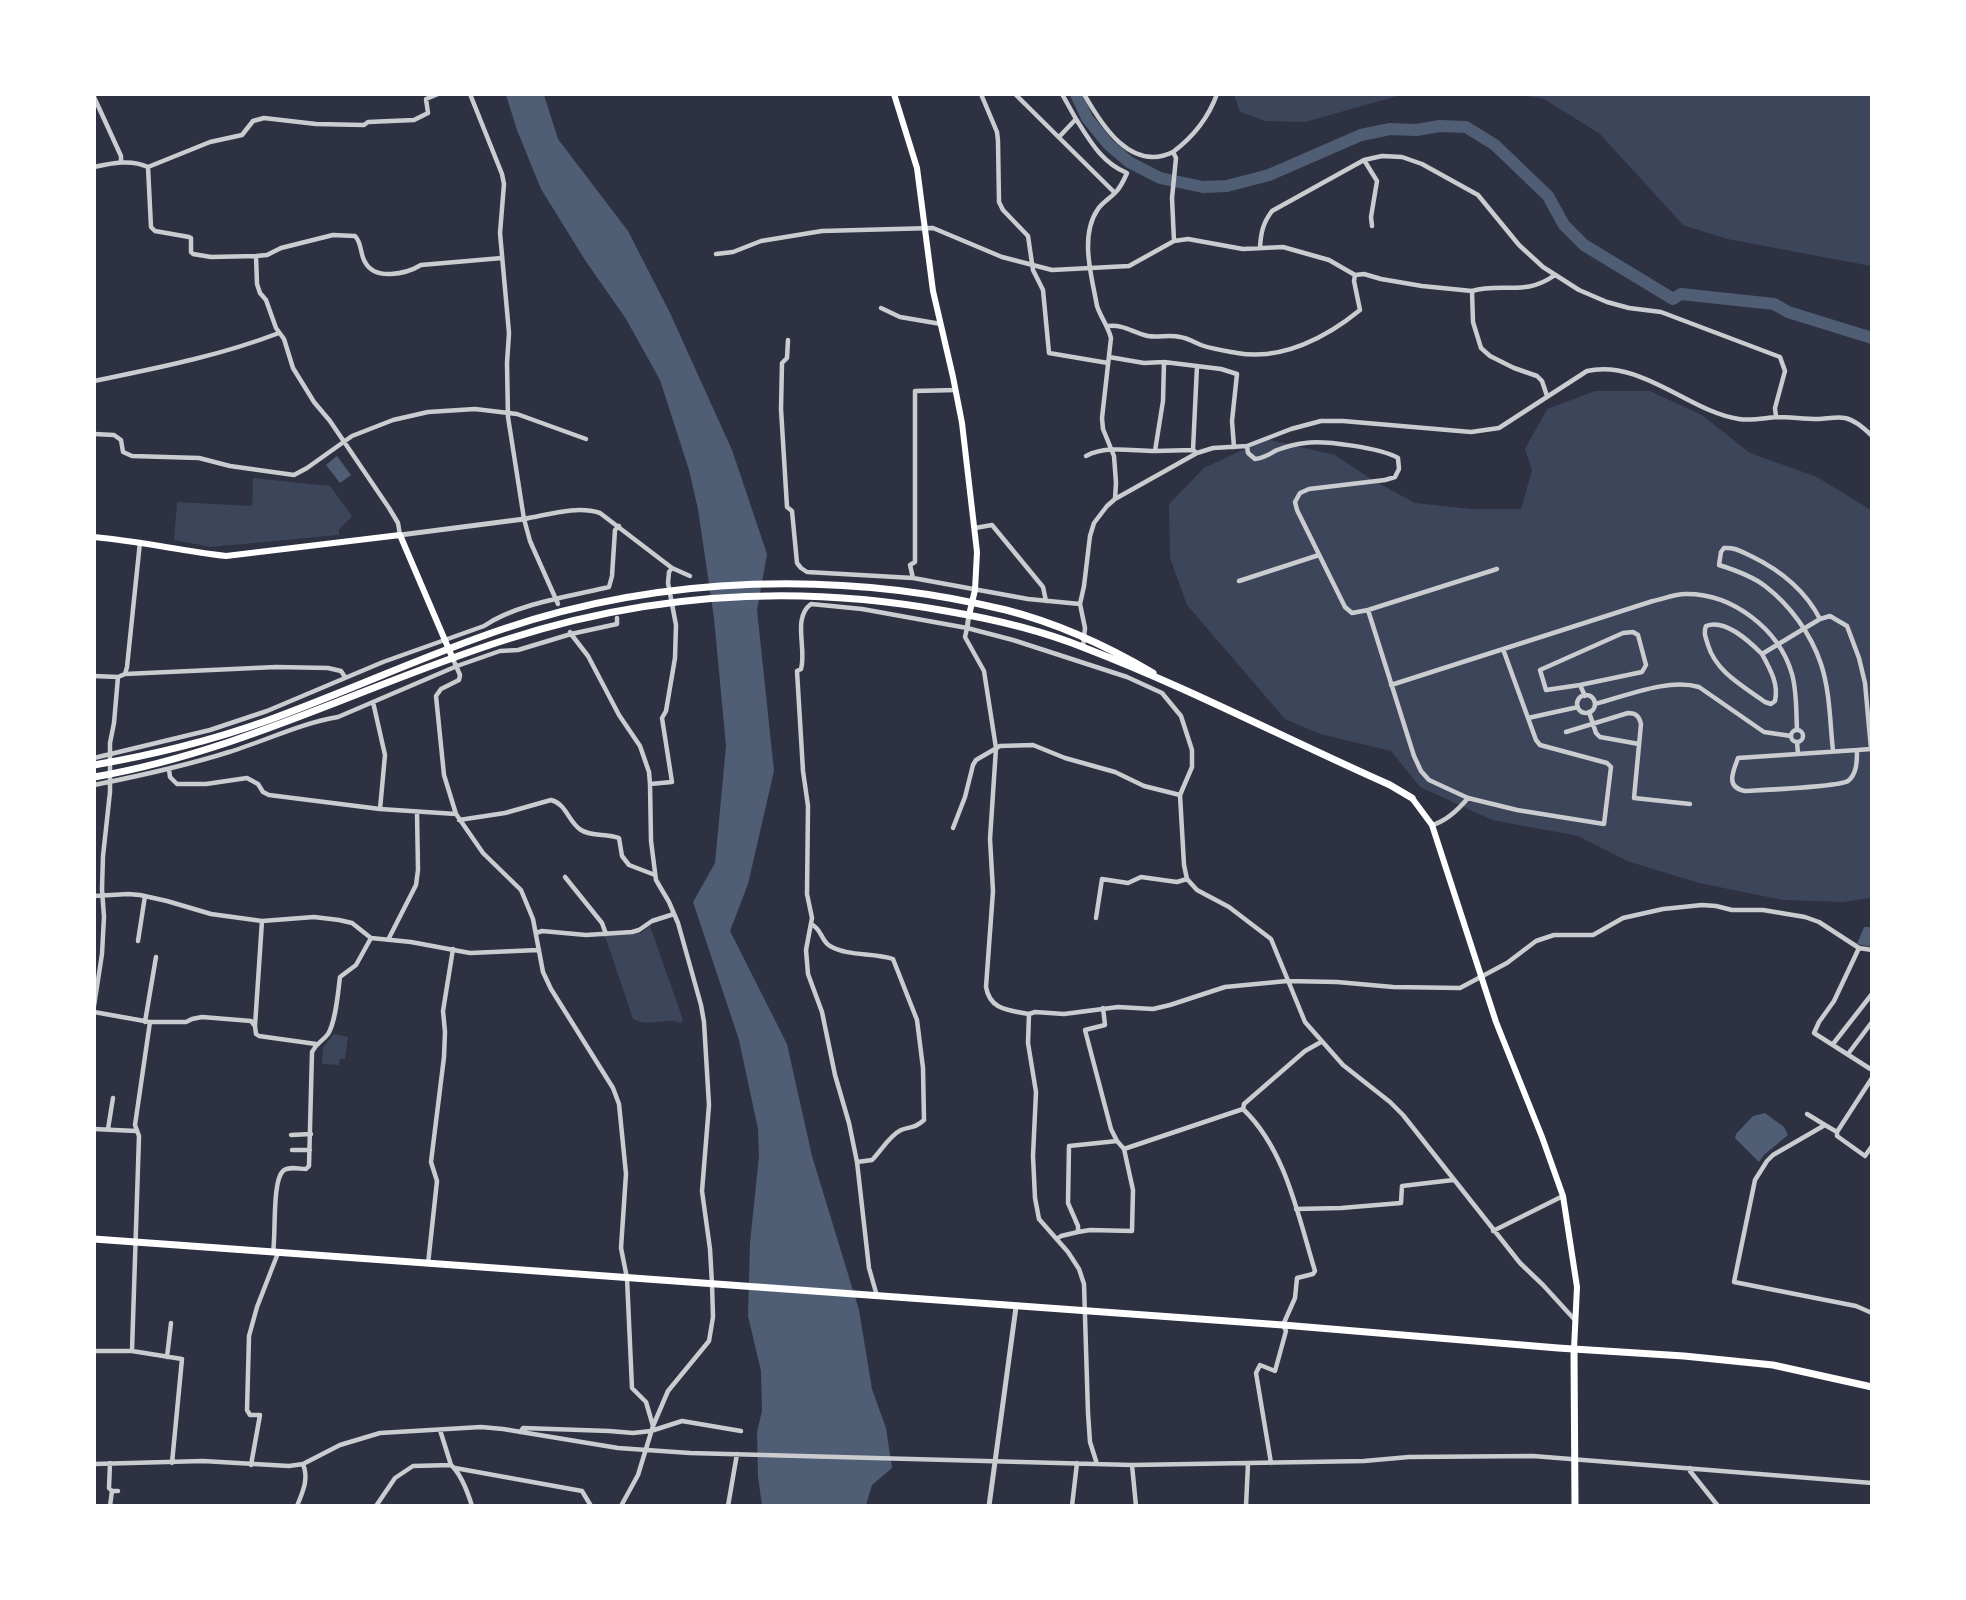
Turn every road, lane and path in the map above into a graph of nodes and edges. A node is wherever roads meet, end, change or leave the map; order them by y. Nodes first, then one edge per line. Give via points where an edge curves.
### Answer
1 (438, 94) edge
2 (470, 94) edge
3 (894, 94) edge
4 (981, 94) edge
5 (1015, 94) edge
6 (1062, 94) edge
7 (1084, 94) edge
8 (1217, 94) edge
9 (95, 96) edge
10 (1076, 119) junction
11 (1059, 137) junction
12 (1173, 152) junction
13 (1364, 160) junction
14 (121, 162) junction
15 (94, 167) edge
16 (148, 167) junction
17 (1115, 193) junction
18 (1372, 226) dead end
19 (926, 228) junction
20 (1174, 242) junction
21 (1260, 247) junction
22 (716, 254) dead end
23 (256, 256) junction
24 (502, 258) junction
25 (1032, 266) junction
26 (1091, 267) junction
27 (1354, 275) junction
28 (1555, 275) junction
29 (1472, 291) junction
30 (881, 308) dead end
31 (941, 324) junction
32 (1108, 326) junction
33 (279, 333) junction
34 (788, 340) dead end
35 (1108, 360) junction
36 (1164, 362) junction
37 (1197, 366) junction
38 (94, 381) edge
39 (956, 390) junction
40 (1547, 396) junction
41 (508, 412) junction
42 (1776, 417) junction
43 (94, 434) edge
44 (1872, 436) edge
45 (586, 439) dead end
46 (343, 442) junction
47 (1247, 446) junction
48 (1234, 447) junction
49 (1112, 448) junction
50 (1195, 451) junction
51 (1155, 452) junction
52 (1086, 456) dead end
53 (1115, 499) junction
54 (524, 519) junction
55 (619, 526) junction
56 (975, 528) junction
57 (400, 535) junction
58 (94, 537) edge
59 (140, 542) junction
60 (1319, 555) junction
61 (672, 568) junction
62 (1497, 569) dead end
63 (690, 576) dead end
64 (913, 578) junction
65 (1239, 582) dead end
66 (975, 590) junction
67 (557, 601) junction
68 (1046, 601) junction
69 (972, 603) junction
70 (1080, 604) junction
71 (1368, 610) junction
72 (969, 615) junction
73 (616, 618) dead end
74 (1820, 619) junction
75 (967, 628) junction
76 (1804, 629) junction
77 (571, 633) junction
78 (1085, 638) junction
79 (445, 639) junction
80 (1779, 645) junction
81 (1083, 647) junction
82 (448, 648) junction
83 (1503, 649) junction
84 (1762, 654) junction
85 (455, 663) junction
86 (125, 674) junction
87 (94, 676) edge
88 (118, 677) junction
89 (345, 677) junction
90 (1391, 685) junction
91 (1580, 685) junction
92 (1184, 690) junction
93 (1585, 696) junction
94 (373, 702) junction
95 (1595, 704) junction
96 (1578, 707) junction
97 (1589, 712) junction
98 (1528, 718) junction
99 (1592, 723) junction
100 (1797, 729) junction
101 (1566, 732) dead end
102 (1791, 736) junction
103 (1797, 742) junction
104 (1639, 744) junction
105 (996, 748) junction
106 (1857, 750) junction
107 (1833, 751) junction
108 (1798, 754) junction
109 (94, 758) edge
110 (110, 759) junction
111 (94, 765) edge
112 (169, 769) junction
113 (94, 777) edge
114 (110, 778) junction
115 (650, 784) junction
116 (94, 785) edge
117 (1180, 795) junction
118 (1412, 798) joint
119 (1468, 798) junction
120 (1690, 804) dead end
121 (380, 809) junction
122 (417, 812) junction
123 (456, 814) junction
124 (459, 820) junction
125 (1432, 825) junction
126 (952, 828) dead end
127 (655, 875) junction
128 (566, 877) dead end
129 (1187, 879) junction
130 (103, 895) junction
131 (94, 896) edge
132 (145, 896) junction
133 (674, 914) junction
134 (1096, 918) dead end
135 (262, 921) junction
136 (811, 924) junction
137 (536, 933) junction
138 (606, 934) junction
139 (371, 938) junction
140 (389, 938) junction
141 (138, 941) dead end
142 (1859, 948) junction
143 (453, 949) junction
144 (538, 950) junction
145 (1872, 950) edge
146 (156, 957) dead end
147 (148, 965) dead end
148 (154, 966) junction
149 (1482, 975) junction
150 (1287, 981) junction
151 (151, 986) junction
152 (157, 988) dead end
153 (1872, 994) edge
154 (94, 1006) edge
155 (1103, 1008) junction
156 (94, 1012) edge
157 (1029, 1014) junction
158 (148, 1022) junction
159 (1872, 1022) edge
160 (255, 1026) junction
161 (1321, 1042) junction
162 (316, 1044) junction
163 (1833, 1044) junction
164 (1848, 1054) junction
165 (1872, 1070) edge
166 (1872, 1078) edge
167 (113, 1098) dead end
168 (1243, 1109) junction
169 (1807, 1114) dead end
170 (1825, 1125) junction
171 (94, 1129) edge
172 (108, 1129) junction
173 (136, 1131) junction
174 (1837, 1132) junction
175 (310, 1134) junction
176 (291, 1135) dead end
177 (1117, 1141) junction
178 (1872, 1146) edge
179 (1124, 1149) junction
180 (292, 1150) dead end
181 (310, 1150) junction
182 (1865, 1156) junction
183 (1872, 1161) edge
184 (857, 1162) junction
185 (1453, 1180) junction
186 (1563, 1196) junction
187 (1296, 1209) junction
188 (1493, 1231) junction
189 (1078, 1232) junction
190 (94, 1239) edge
191 (1058, 1239) junction
192 (135, 1242) junction
193 (276, 1253) junction
194 (428, 1264) junction
195 (627, 1278) junction
196 (716, 1285) junction
197 (874, 1296) junction
198 (1016, 1307) junction
199 (1084, 1311) junction
200 (1872, 1313) edge
201 (1575, 1320) junction
202 (171, 1323) dead end
203 (1283, 1325) junction
204 (1574, 1349) junction
205 (94, 1351) edge
206 (132, 1351) junction
207 (167, 1357) junction
208 (1872, 1387) edge
209 (652, 1429) junction
210 (440, 1430) junction
211 (520, 1431) junction
212 (741, 1431) dead end
213 (644, 1450) junction
214 (739, 1454) junction
215 (1574, 1459) junction
216 (996, 1462) junction
217 (110, 1463) junction
218 (172, 1463) junction
219 (1077, 1463) junction
220 (1271, 1463) junction
221 (94, 1464) edge
222 (303, 1464) junction
223 (1097, 1464) junction
224 (1248, 1464) junction
225 (251, 1465) junction
226 (1132, 1465) junction
227 (453, 1467) junction
228 (1690, 1468) junction
229 (1872, 1483) edge
230 (112, 1491) junction
231 (118, 1491) dead end
232 (110, 1506) edge
233 (297, 1506) edge
234 (376, 1506) edge
235 (472, 1506) edge
236 (591, 1506) edge
237 (621, 1506) edge
238 (728, 1506) edge
239 (989, 1506) edge
240 (1072, 1506) edge
241 (1136, 1506) edge
242 (1246, 1506) edge
243 (1575, 1506) edge
244 (1718, 1506) edge

1 - 16 street via 426,99 428,113 414,120 354,125 264,118 253,121 242,135 210,142
2 - 24 street via 504,184
3 - 19 main road via 917,168
4 - 25 street via 997,132 999,202 1028,236
5 - 11 street
6 - 10 street
7 - 12 street via 1115,140 1147,156
8 - 12 street via 1206,119 1190,140
9 - 14 street
10 - 11 street
10 - 17 street via 1100,155 1127,173
11 - 17 street
12 - 20 street
13 - 18 street via 1377,181
13 - 21 street via 1272,211 1261,231
13 - 28 street via 1402,157 1478,195 1519,245
14 - 15 street
14 - 16 street
16 - 23 street via 151,227 155,231 191,238 193,254
17 - 26 street via 1098,208 1090,224
19 - 22 street via 822,231 761,241
19 - 25 street
19 - 31 main road
20 - 21 street via 1188,239 1243,249
20 - 26 street via 1129,266
21 - 27 street via 1306,252
23 - 24 street via 333,235 355,236 363,260 377,273
23 - 33 street via 257,284
24 - 41 street via 509,333
25 - 26 street via 1052,270
25 - 35 street via 1043,290 1049,352
26 - 32 street via 1097,306
27 - 29 street
27 - 32 street via 1360,310 1311,342 1271,352 1240,353 1183,337 1145,336 1122,326
28 - 29 street via 1537,286
28 - 42 street via 1607,302 1661,312 1780,357 1785,371
29 - 40 street via 1473,322 1481,348 1490,356 1537,376
30 - 31 street
31 - 39 main road
32 - 35 street
33 - 38 street via 171,365
33 - 46 street via 302,384
34 - 64 street via 787,358 782,363 783,457 797,562 807,572
35 - 36 street
35 - 49 street via 1102,418
36 - 37 street
36 - 51 street
37 - 48 street via 1237,374 1232,422
37 - 50 street
39 - 56 main road
39 - 64 street via 915,391 915,562 910,565
40 - 42 street via 1587,371 1600,368 1617,370 1678,393 1722,416 1741,420
40 - 47 street via 1498,428 1471,432 1320,421
41 - 45 street
41 - 46 street via 428,412 393,420
41 - 54 street
42 - 44 street via 1844,417
43 - 46 street via 114,435 121,440 123,452 132,456 199,458 294,475
46 - 57 street via 389,508
47 - 48 street
47 - 60 street via 1255,459 1306,442 1388,453 1398,458 1395,477 1300,493 1295,502 1297,510
48 - 50 street
49 - 51 street
49 - 52 street
49 - 53 street
50 - 51 street
50 - 53 street
53 - 70 street via 1094,523
54 - 55 street via 588,510
54 - 57 street
54 - 67 street
55 - 61 street
55 - 67 street via 615,530 609,587
56 - 66 main road
56 - 68 street via 992,525 1043,587
57 - 59 main road via 226,556
57 - 79 main road
58 - 59 main road
59 - 86 street
60 - 65 street
60 - 71 street via 1345,607 1352,613
61 - 63 street
61 - 115 street via 668,583 676,625 675,658 662,718 672,782
62 - 71 street
64 - 66 street
66 - 68 street
66 - 69 main road
67 - 79 street via 498,616 484,626
68 - 70 street
69 - 72 main road
69 - 78 main road
69 - 82 main road via 874,588 725,586 586,607
70 - 78 street
71 - 90 street
72 - 75 street
72 - 81 main road
72 - 85 main road via 864,598 725,596 587,617 508,639
73 - 77 street via 616,624
74 - 76 street
74 - 76 street via 1803,594 1777,570 1732,547 1724,548 1719,565 1764,585 1786,604
74 - 106 street via 1830,616 1847,626 1859,658 1871,749
75 - 105 street via 965,637 984,671
75 - 117 street via 1126,677 1162,693 1181,716 1192,750 1192,767
75 - 136 street via 862,609 811,604 805,609 801,621 804,661 797,671 808,806 807,894
76 - 80 street
76 - 107 street via 1821,664
77 - 85 street via 518,650
77 - 115 street via 640,746
78 - 81 street
78 - 92 main road
79 - 82 main road
79 - 89 street
80 - 83 street via 1754,618 1732,606 1684,594
80 - 84 street
80 - 100 street via 1796,692
81 - 92 main road
82 - 85 main road
82 - 110 main road via 265,721 161,752
83 - 90 street
83 - 98 street
84 - 84 street via 1775,685 1775,701 1771,704 1719,667 1704,630 1711,624 1733,630
85 - 94 street
85 - 114 main road via 266,731
85 - 123 street via 459,680 436,696 444,776
86 - 88 street
86 - 89 street via 328,668 341,670
87 - 88 street
88 - 110 street
89 - 110 street via 287,703 210,730
90 - 119 street via 1421,771 1429,780
91 - 91 street via 1546,690 1540,670 1623,633 1638,635 1646,664 1642,672
91 - 93 street
92 - 118 main road
93 - 95 street
93 - 96 street via 1580,698
94 - 112 street via 338,717
94 - 121 street via 386,755
95 - 97 street
95 - 102 street via 1674,684 1690,684 1764,732
96 - 97 street via 1581,712
96 - 98 street
97 - 99 street
98 - 119 street via 1540,745 1611,767 1604,824
99 - 101 street
99 - 104 street via 1600,737
99 - 104 street via 1634,713 1641,724
100 - 102 street
100 - 103 street via 1803,734
102 - 103 street
103 - 108 street
104 - 120 street via 1634,798
105 - 117 street via 1033,745 1144,786
105 - 126 street via 973,765 966,797
105 - 157 street via 986,987 988,999 995,1005
106 - 107 street
106 - 108 street via 1854,773 1847,781 1745,791 1731,783 1738,758
107 - 108 street
109 - 110 street
110 - 111 main road
110 - 114 street
112 - 114 street
112 - 121 street via 177,784 247,778 269,795
113 - 114 main road
114 - 116 street
114 - 130 street
115 - 127 street
117 - 129 street
118 - 125 main road
119 - 125 street via 1441,823
121 - 122 street
122 - 123 street
122 - 140 street via 416,885
123 - 124 street
124 - 127 street via 557,801 577,828 619,838 622,856 629,865
124 - 137 street via 483,853 521,890
125 - 149 main road
127 - 133 street
128 - 138 street via 602,923
129 - 134 street via 1177,882 1141,877 1128,883 1102,879
129 - 150 street via 1197,890 1229,907 1271,939
130 - 131 street
130 - 132 street
130 - 154 street via 102,954
132 - 135 street via 211,914
132 - 141 street
133 - 138 street via 639,930
133 - 196 street via 704,1022 709,1105 702,1191
135 - 139 street via 314,917 352,922
135 - 160 street
136 - 184 street via 806,950 808,974 822,1012
136 - 184 street via 830,946 893,959 917,1020 924,1120 894,1135 872,1160
137 - 138 street
137 - 144 street
139 - 140 street
139 - 162 street via 356,965 340,977 332,1025
140 - 143 street
142 - 145 street
142 - 149 street via 1805,917 1702,905 1623,918 1593,935 1554,935 1536,941 1507,963
142 - 163 street via 1814,1033
143 - 144 street via 470,953
143 - 194 street via 444,1003 444,1057 431,1162 437,1181
144 - 195 street via 551,989 619,1104 626,1174 621,1248
146 - 148 street
147 - 148 street
148 - 151 street
149 - 150 street via 1460,988
149 - 186 main road via 1496,1022
150 - 155 street via 1225,987 1153,1009
150 - 161 street via 1305,1022
151 - 152 street
151 - 158 street
153 - 163 street
155 - 157 street
155 - 177 street via 1105,1025 1085,1030
156 - 158 street
157 - 191 street via 1028,1043 1036,1092 1035,1198 1042,1224
158 - 160 street via 186,1022 202,1017 250,1021
158 - 173 street
159 - 164 street
160 - 162 street via 259,1036
161 - 168 street via 1305,1051
161 - 185 street via 1351,1073 1403,1115
162 - 175 street via 312,1052
163 - 164 street
164 - 165 street
166 - 174 street
167 - 172 street
168 - 179 street
168 - 187 street via 1269,1140
169 - 170 street
170 - 174 street
170 - 200 street via 1773,1155 1755,1180 1734,1282 1856,1306
171 - 172 street
172 - 173 street
173 - 192 street via 139,1136
174 - 182 street via 1837,1136
175 - 176 street
175 - 181 street
177 - 179 street
177 - 189 street via 1069,1146 1068,1203
178 - 182 street
179 - 189 street via 1132,1190 1132,1231
180 - 181 street
181 - 193 street via 306,1169 289,1168 280,1175 275,1194
182 - 183 street
184 - 197 street
185 - 187 street via 1402,1186 1401,1203
185 - 188 street
186 - 188 street
186 - 201 main road via 1577,1287
187 - 203 street via 1315,1271 1297,1278 1295,1298
188 - 201 street
189 - 191 street
190 - 192 main road
191 - 199 street via 1079,1269 1084,1284
192 - 193 main road
192 - 206 street
193 - 194 main road
193 - 225 street via 249,1336 247,1410 250,1415 260,1415
194 - 195 main road
195 - 196 main road
195 - 209 street via 632,1388 646,1402
196 - 197 main road
196 - 209 street via 709,1341 668,1391
197 - 198 main road
198 - 199 main road
198 - 216 street
199 - 203 main road
199 - 223 street via 1089,1432
201 - 204 main road
202 - 207 street
203 - 204 main road
203 - 220 street via 1286,1331 1275,1371 1260,1365 1256,1373
204 - 208 main road via 1773,1365
204 - 215 main road
205 - 206 street
206 - 207 street
207 - 218 street via 182,1359
209 - 211 street via 633,1433 523,1428
209 - 212 street via 682,1421
209 - 213 street
210 - 211 street via 481,1427
210 - 222 street via 380,1433 340,1445
210 - 227 street
211 - 213 street
213 - 214 street
213 - 237 street via 638,1475
214 - 216 street
214 - 238 street
215 - 220 street via 1420,1457
215 - 228 street
215 - 243 main road
216 - 219 street
216 - 239 street
217 - 218 street
217 - 221 street
217 - 230 street
218 - 225 street
219 - 223 street
219 - 240 street
220 - 224 street
222 - 225 street
222 - 233 street via 307,1474
223 - 226 street
224 - 226 street
224 - 242 street
226 - 241 street
227 - 234 street via 413,1466 395,1478
227 - 235 street
227 - 236 street via 582,1491
228 - 229 street
228 - 244 street
230 - 231 street
230 - 232 street

